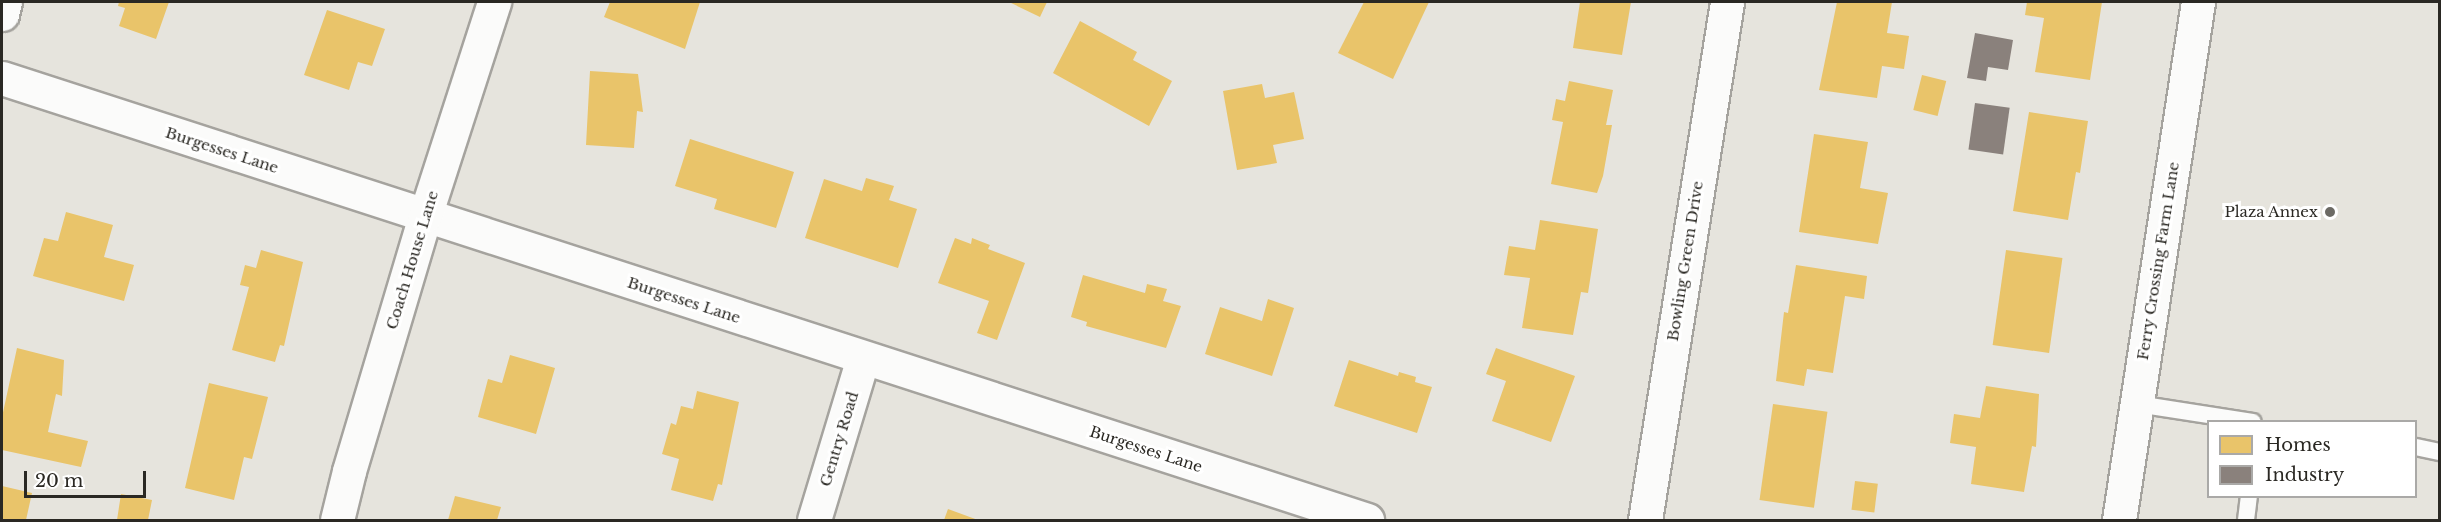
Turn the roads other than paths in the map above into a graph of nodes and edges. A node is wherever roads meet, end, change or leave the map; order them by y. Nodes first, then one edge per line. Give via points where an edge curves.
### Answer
1 (5, 2) edge
2 (494, 2) edge
3 (1727, 2) edge
4 (2198, 2) edge
5 (2, 14) edge
6 (2, 78) edge
7 (425, 216) junction
8 (863, 358) junction
9 (2137, 404) junction
10 (2240, 420) edge
11 (2417, 447) edge
12 (2439, 452) edge
13 (2249, 498) edge
14 (338, 520) edge
15 (814, 520) edge
16 (1367, 520) edge
17 (1645, 520) edge
18 (2119, 520) edge
19 (2246, 520) edge

1 - 5 street
2 - 7 street, Coach House Lane
3 - 17 street, Bowling Green Drive
4 - 9 street, Ferry Crossing Farm Lane
6 - 7 street, Burgesses Lane
7 - 8 street, Burgesses Lane
7 - 14 street, Coach House Lane
8 - 15 street, Gentry Road
8 - 16 street, Burgesses Lane
9 - 10 lane
9 - 18 street, Ferry Crossing Farm Lane
11 - 12 lane
13 - 19 lane

